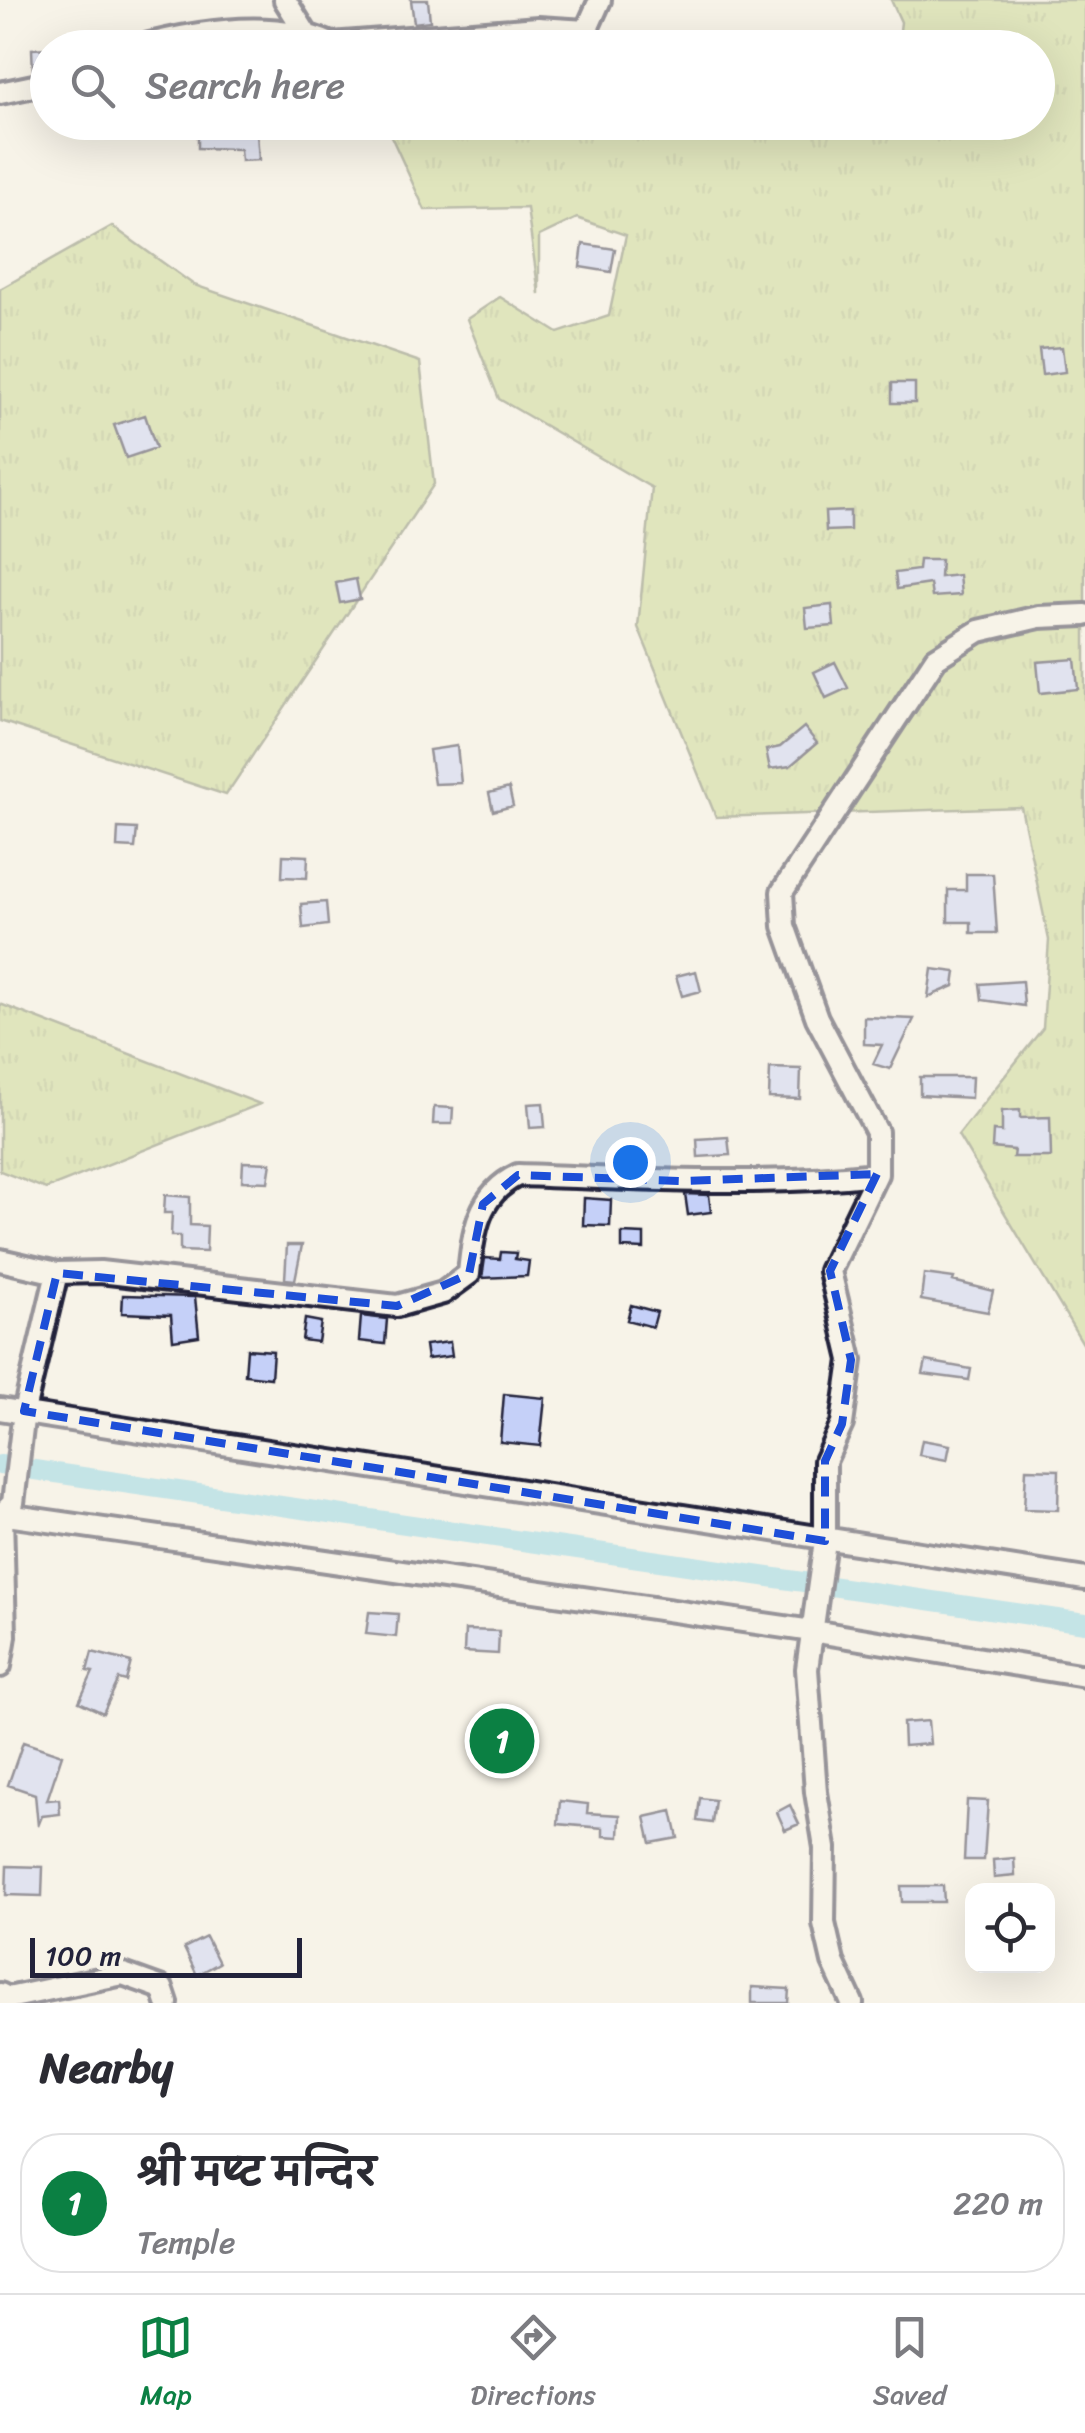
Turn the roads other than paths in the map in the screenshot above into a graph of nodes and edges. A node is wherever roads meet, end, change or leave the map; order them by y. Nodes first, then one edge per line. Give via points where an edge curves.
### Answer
1 (285, 0) edge
2 (600, 0) edge
3 (303, 30) edge
4 (512, 30) edge
5 (562, 30) edge
6 (587, 30) edge
7 (30, 86) edge
8 (0, 93) edge
9 (1085, 615) edge
10 (877, 1174) junction
11 (0, 1260) edge
12 (57, 1273) junction
13 (0, 1409) edge
14 (24, 1421) junction
15 (5, 1510) edge
16 (824, 1546) junction
17 (1085, 1579) edge
18 (813, 1626) junction
19 (0, 1666) edge
20 (1085, 1676) edge
21 (0, 1994) edge
22 (167, 2003) edge
23 (852, 2003) edge

1 - 3 street
2 - 6 street
4 - 5 street
7 - 8 street
9 - 10 street via 1038,617 979,631 936,658 782,892 784,926 816,1018 877,1132
10 - 12 street via 682,1181 518,1174 497,1185 483,1204 469,1274 442,1293 398,1306 100,1272
10 - 16 street via 830,1271 851,1360 842,1424 826,1461
11 - 12 street
12 - 14 street
13 - 14 street
14 - 15 street
14 - 16 street
15 - 18 street
15 - 19 street via 6,1636
16 - 17 street
16 - 18 street
18 - 20 street
18 - 23 street via 807,1702 826,1848 824,1923
21 - 22 street via 8,1998 123,1974 162,1988

